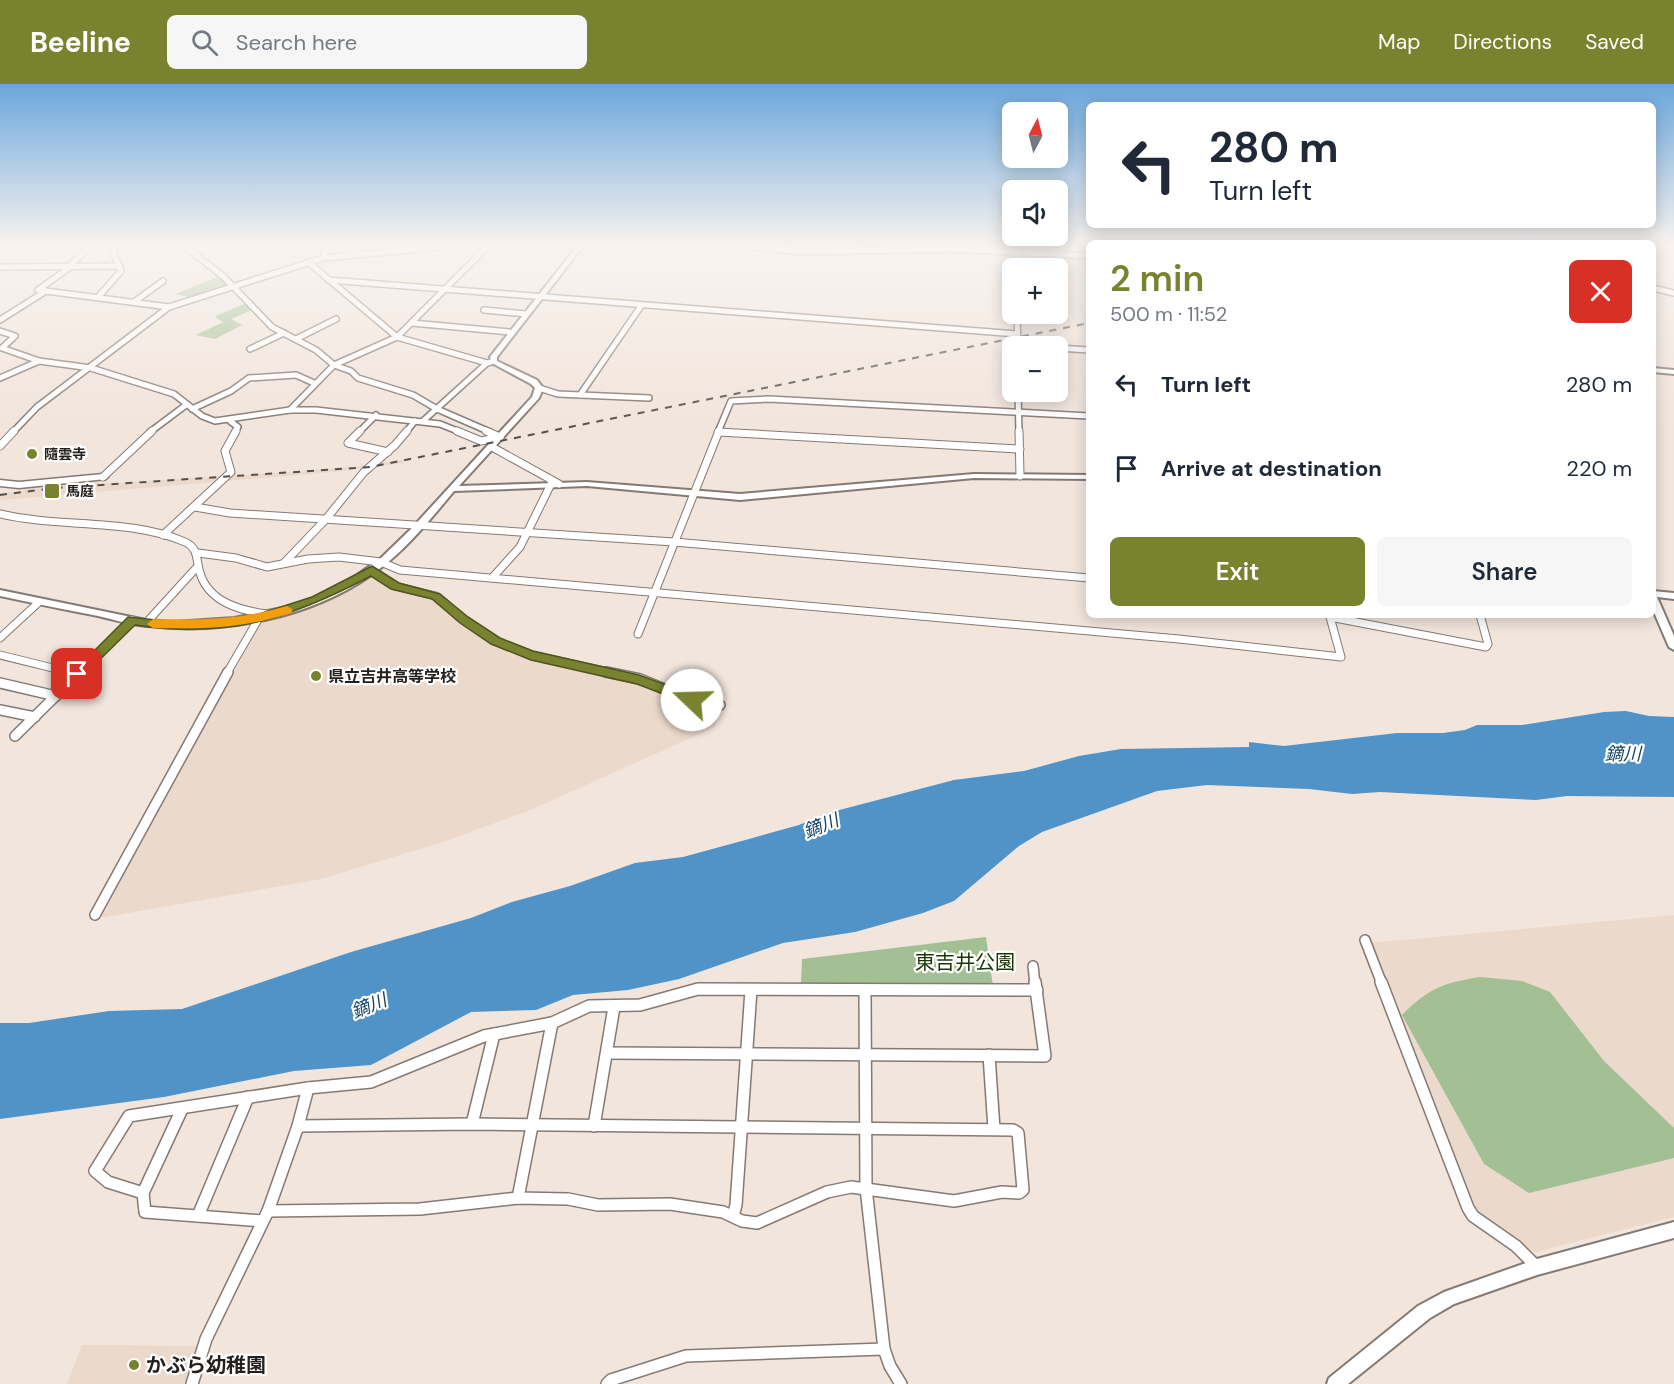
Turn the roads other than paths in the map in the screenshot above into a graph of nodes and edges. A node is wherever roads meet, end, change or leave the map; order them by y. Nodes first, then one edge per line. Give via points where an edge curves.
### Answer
1 (23, 306) edge
2 (160, 306) edge
3 (173, 306) edge
4 (252, 306) edge
5 (360, 306) edge
6 (429, 306) edge
7 (533, 306) edge
8 (637, 306) edge
9 (641, 306) junction
10 (169, 307) junction
11 (484, 310) dead end
12 (526, 314) junction
13 (0, 320) edge
14 (336, 320) dead end
15 (412, 323) junction
16 (1017, 324) edge
17 (0, 331) edge
18 (510, 332) junction
19 (284, 333) junction
20 (1017, 334) joint
21 (397, 337) junction
22 (296, 339) junction
23 (1, 347) edge
24 (250, 349) dead end
25 (1068, 349) edge
26 (1086, 350) edge
27 (39, 361) junction
28 (490, 362) junction
29 (334, 365) junction
30 (91, 368) junction
31 (1656, 370) edge
32 (1674, 372) edge
33 (2, 376) edge
34 (314, 383) junction
35 (539, 388) junction
36 (580, 395) junction
37 (649, 398) dead end
38 (1018, 402) edge
39 (189, 407) junction
40 (437, 409) junction
41 (290, 410) junction
42 (1018, 412) junction
43 (376, 415) junction
44 (1086, 416) edge
45 (230, 421) junction
46 (415, 421) junction
47 (423, 421) junction
48 (718, 432) junction
49 (500, 437) junction
50 (0, 446) edge
51 (492, 447) junction
52 (1020, 449) junction
53 (388, 452) junction
54 (1020, 476) junction
55 (103, 477) joint
56 (1086, 477) edge
57 (0, 483) edge
58 (555, 484) junction
59 (452, 489) junction
60 (693, 494) junction
61 (195, 507) junction
62 (0, 514) edge
63 (326, 519) junction
64 (421, 524) junction
65 (528, 533) junction
66 (163, 534) junction
67 (674, 543) junction
68 (198, 553) junction
69 (381, 562) junction
70 (283, 564) junction
71 (198, 566) junction
72 (372, 570) junction
73 (492, 578) junction
74 (1086, 578) edge
75 (656, 592) junction
76 (0, 593) edge
77 (1656, 596) edge
78 (1674, 596) edge
79 (39, 602) junction
80 (1656, 603) edge
81 (272, 615) junction
82 (260, 618) junction
83 (1330, 618) edge
84 (1335, 618) edge
85 (1481, 618) edge
86 (132, 620) junction
87 (146, 623) junction
88 (638, 634) dead end
89 (0, 638) edge
90 (1674, 647) edge
91 (0, 655) edge
92 (77, 674) junction
93 (0, 683) edge
94 (56, 696) junction
95 (720, 705) dead end
96 (0, 710) edge
97 (34, 717) junction
98 (15, 736) dead end
99 (95, 915) dead end
100 (1365, 940) dead end
101 (1033, 966) dead end
102 (751, 990) junction
103 (865, 990) junction
104 (1037, 990) junction
105 (614, 1007) junction
106 (552, 1023) junction
107 (494, 1034) junction
108 (607, 1053) junction
109 (746, 1054) junction
110 (864, 1054) junction
111 (989, 1055) junction
112 (308, 1088) junction
113 (248, 1097) junction
114 (182, 1109) junction
115 (472, 1124) junction
116 (298, 1126) junction
117 (531, 1126) junction
118 (594, 1126) junction
119 (741, 1127) junction
120 (866, 1128) junction
121 (994, 1129) junction
122 (866, 1188) junction
123 (143, 1193) junction
124 (518, 1198) junction
125 (198, 1216) junction
126 (265, 1216) junction
127 (733, 1216) junction
128 (1674, 1230) edge
129 (1538, 1267) junction
130 (884, 1349) junction
131 (192, 1384) edge
132 (607, 1384) edge
133 (901, 1384) edge
134 (1335, 1384) edge

1 - 13 street
2 - 10 street
3 - 10 street
4 - 19 street via 272,327
5 - 21 street
6 - 15 street
7 - 12 street
8 - 9 street
9 - 20 street
9 - 36 street
10 - 30 street
11 - 12 street
12 - 18 street
14 - 22 street
15 - 18 street
15 - 21 street
16 - 20 street
17 - 23 street via 15,336
18 - 28 street
19 - 22 street
19 - 24 street
21 - 28 street
21 - 29 street
22 - 29 street
23 - 27 street
25 - 26 street
27 - 30 street
27 - 33 street
28 - 35 street
28 - 40 street
29 - 34 street
29 - 40 street via 358,378 413,395
30 - 39 street via 174,394
30 - 50 street via 32,411
31 - 32 street
34 - 39 street via 296,375 249,378 231,391
34 - 41 street
35 - 36 street
35 - 49 street via 535,398
36 - 37 street
38 - 42 street
39 - 45 street via 209,420
39 - 55 street via 139,441
40 - 47 street
40 - 49 street
41 - 43 street
41 - 45 street
42 - 44 street
42 - 48 street via 737,399 731,401
42 - 52 street
43 - 46 street
43 - 53 street via 348,443
45 - 61 street via 238,428 225,451 231,472
46 - 47 street
46 - 53 street
47 - 49 street via 481,441
48 - 52 street
48 - 60 street
49 - 51 street
51 - 58 street
51 - 59 street
52 - 54 street
53 - 63 street via 364,472
54 - 56 street
54 - 60 street via 946,478 753,497
55 - 57 main road via 19,485
58 - 59 street
58 - 60 street
58 - 65 street
59 - 64 street
60 - 67 street
61 - 63 street
61 - 66 street
62 - 66 street via 32,523 138,528
63 - 64 street
63 - 70 street
64 - 65 street
64 - 69 street
65 - 67 street
65 - 73 street via 509,562
66 - 68 street via 189,544
67 - 74 street
67 - 75 street
68 - 70 street via 267,567
68 - 71 street
69 - 70 street via 339,558
69 - 72 street
69 - 73 street via 400,570
71 - 81 street via 204,582 219,599 244,611
71 - 87 street
72 - 81 street via 316,600
72 - 95 street via 395,586 436,596 495,641 531,655 639,679 692,700
73 - 75 street
75 - 83 street via 1341,657
75 - 88 street
76 - 79 street
77 - 78 street
79 - 86 street
79 - 89 street
80 - 90 street
81 - 82 street
82 - 87 street via 215,625
82 - 99 street
84 - 85 street via 1486,647
86 - 87 street
86 - 92 street
91 - 92 street
92 - 94 street
93 - 94 street
94 - 97 street
96 - 97 street
97 - 98 street
100 - 129 street via 1468,1208
101 - 104 street
102 - 103 street
102 - 105 street via 698,989 640,1005
102 - 109 street
103 - 104 street
103 - 110 street
104 - 111 street via 1045,1056
105 - 106 street via 589,1006
105 - 108 street
106 - 107 street
106 - 117 street
107 - 112 street via 371,1082
107 - 115 street
108 - 109 street
108 - 118 street
109 - 110 street
109 - 119 street
110 - 111 street
110 - 120 street
111 - 121 street
112 - 113 street
112 - 116 street
113 - 114 street
113 - 125 street
114 - 123 street
114 - 123 street via 129,1116 95,1171 108,1182
115 - 116 street
115 - 117 street
116 - 126 street
117 - 118 street
117 - 124 street
118 - 119 street
119 - 120 street
119 - 127 street
120 - 121 street
120 - 122 street
121 - 122 street via 1018,1133 1023,1190 1019,1193 1002,1192 954,1201
122 - 127 street via 826,1191 758,1223 750,1224
122 - 130 street
123 - 125 street via 145,1212
124 - 126 street via 420,1209
124 - 127 street via 568,1199 598,1205 670,1204
125 - 126 street
126 - 131 street via 206,1339
128 - 129 street
129 - 134 street via 1478,1286 1424,1312
130 - 132 street via 686,1356
130 - 133 street

